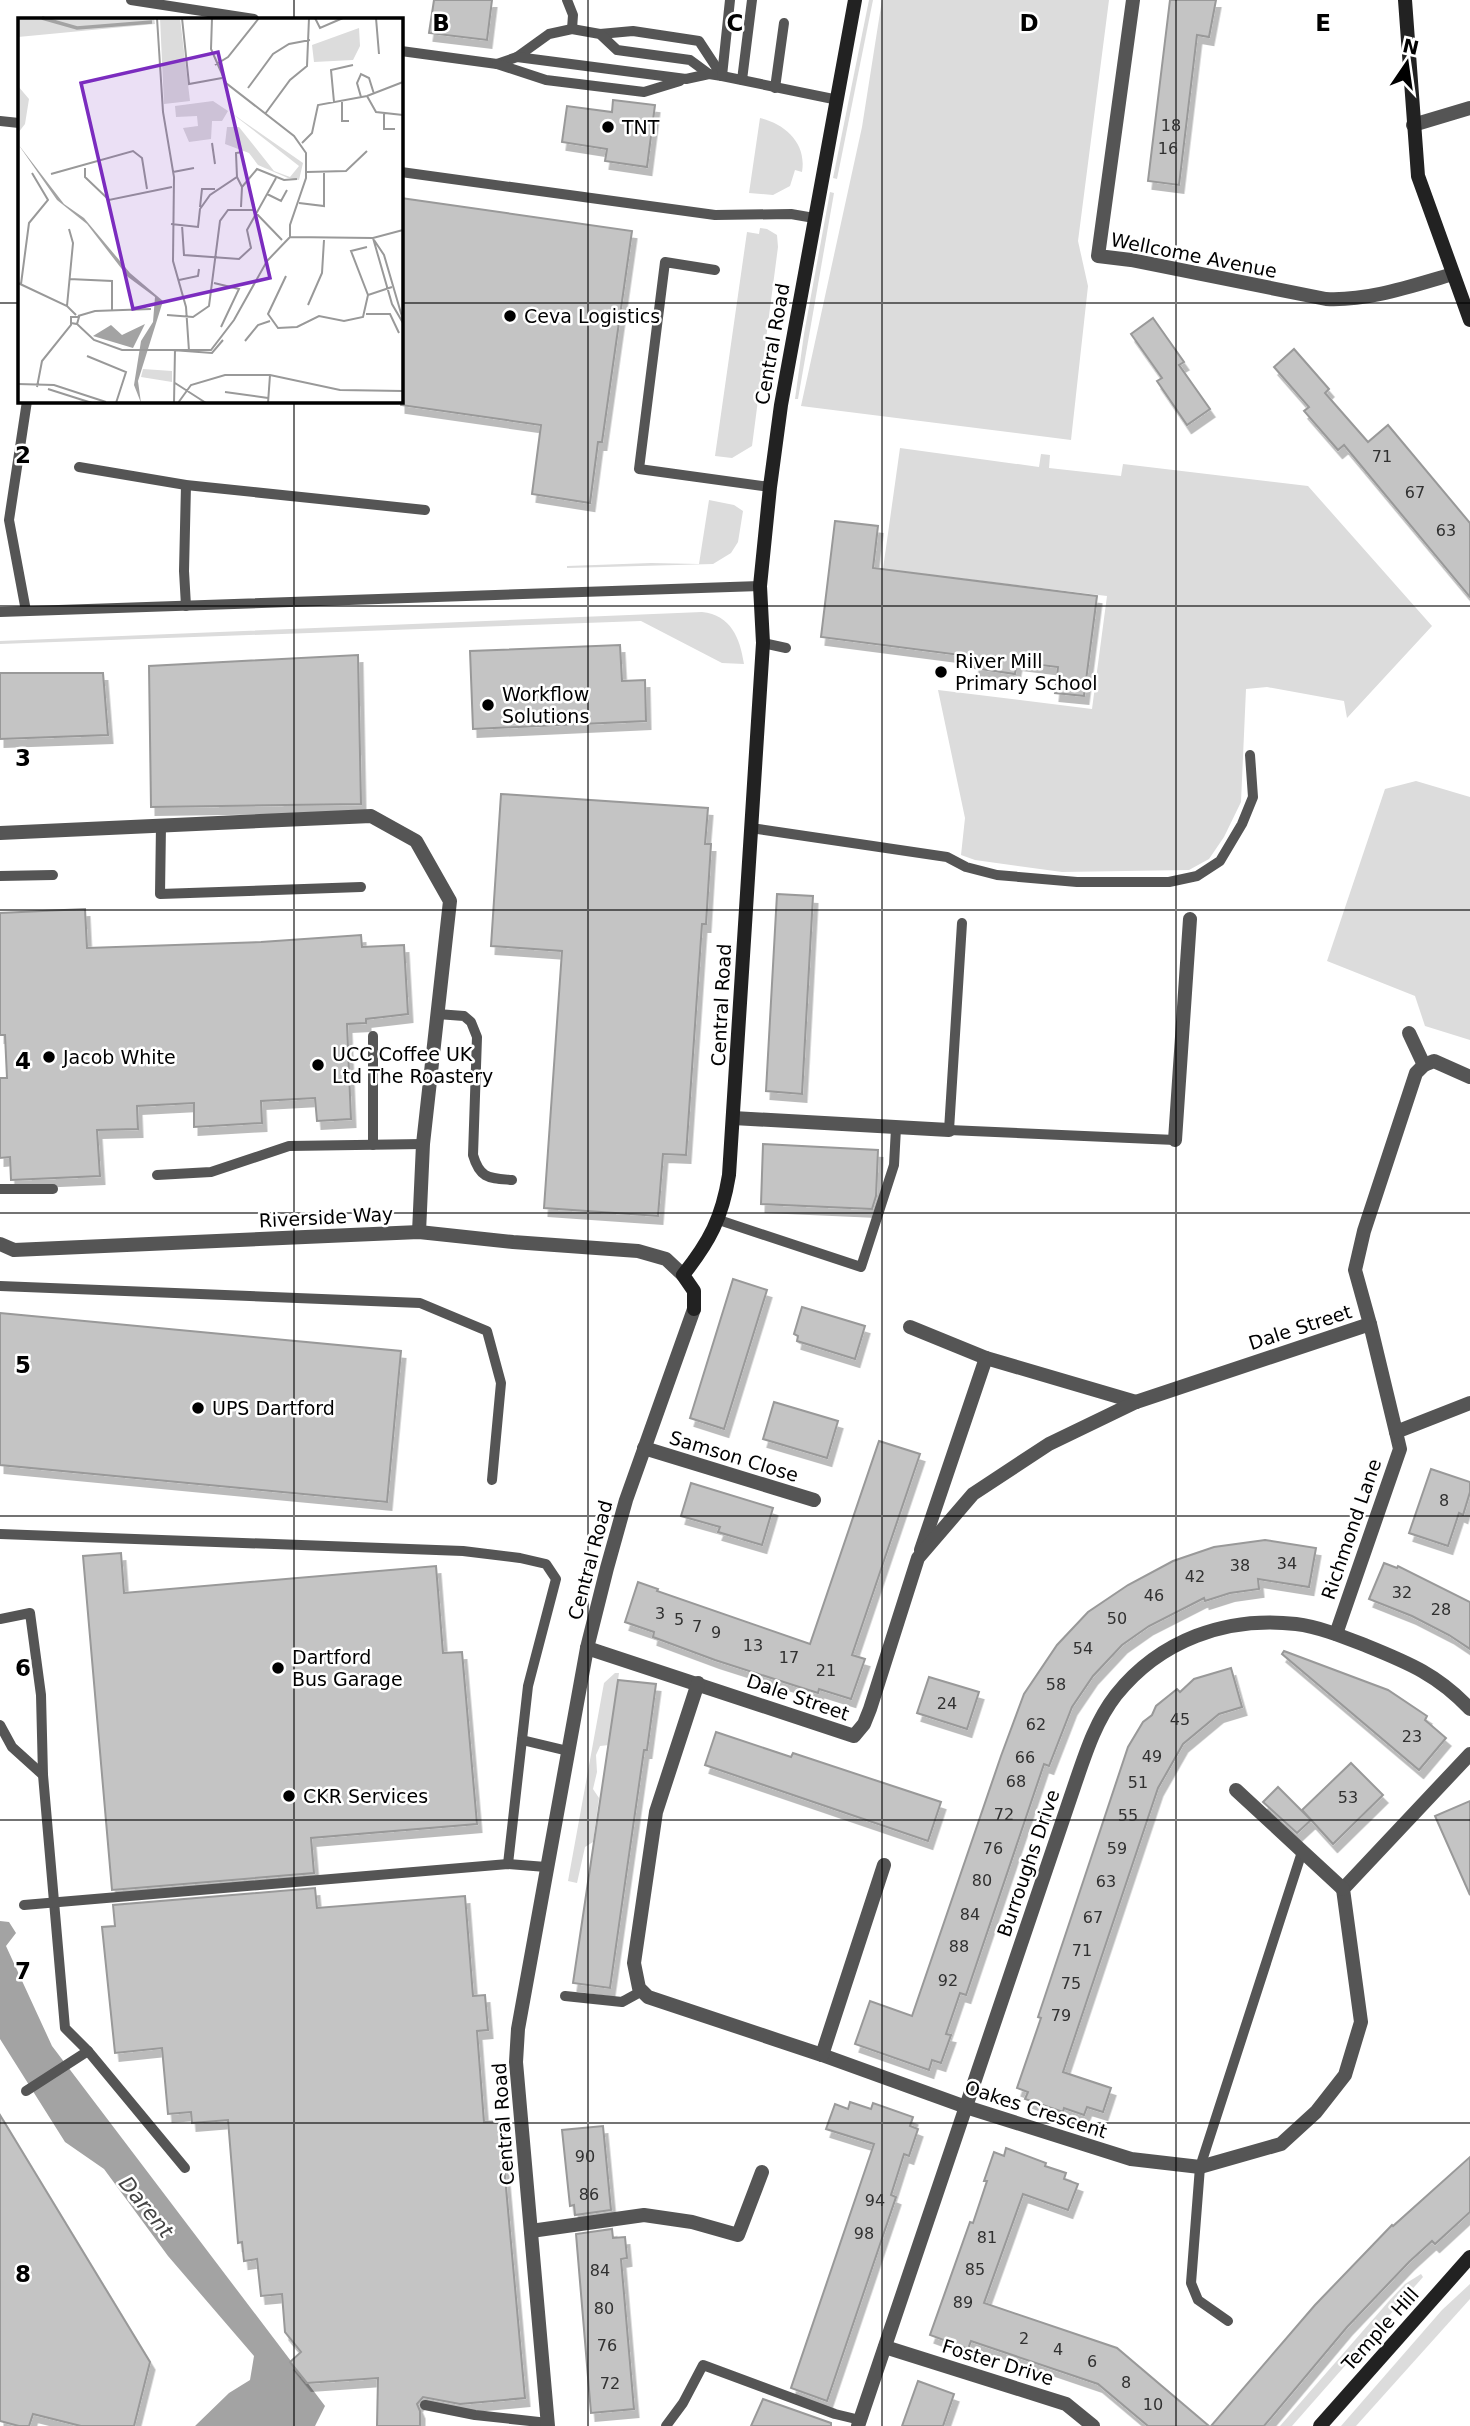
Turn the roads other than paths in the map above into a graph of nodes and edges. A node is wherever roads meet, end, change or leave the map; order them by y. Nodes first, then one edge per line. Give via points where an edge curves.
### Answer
1 (131, 0) edge
2 (567, 0) edge
3 (730, 0) edge
4 (752, 0) edge
5 (855, 0) edge
6 (1133, 0) edge
7 (1405, 0) edge
8 (248, 18) edge
9 (784, 23) dead end
10 (572, 29) junction
11 (600, 34) junction
12 (402, 51) edge
13 (517, 57) junction
14 (497, 64) junction
15 (709, 74) junction
16 (722, 76) junction
17 (686, 79) junction
18 (741, 80) junction
19 (775, 88) junction
20 (838, 100) junction
21 (1470, 108) edge
22 (0, 121) edge
23 (18, 123) edge
24 (1413, 125) junction
25 (402, 172) edge
26 (814, 219) junction
27 (715, 270) dead end
28 (1453, 274) junction
29 (1470, 320) edge
30 (27, 402) edge
31 (79, 467) dead end
32 (186, 485) junction
33 (770, 487) junction
34 (425, 510) dead end
35 (760, 586) junction
36 (186, 606) junction
37 (26, 611) junction
38 (0, 612) edge
39 (763, 643) junction
40 (786, 648) dead end
41 (1250, 755) dead end
42 (161, 825) junction
43 (751, 828) junction
44 (0, 833) edge
45 (53, 875) dead end
46 (0, 876) edge
47 (361, 887) dead end
48 (1190, 919) dead end
49 (962, 922) dead end
50 (438, 1014) junction
51 (1409, 1032) dead end
52 (373, 1036) dead end
53 (1424, 1065) junction
54 (1470, 1077) edge
55 (733, 1118) junction
56 (896, 1128) junction
57 (949, 1130) junction
58 (1175, 1140) joint
59 (423, 1144) junction
60 (373, 1145) junction
61 (157, 1175) dead end
62 (512, 1180) dead end
63 (0, 1189) edge
64 (52, 1189) dead end
65 (719, 1220) junction
66 (419, 1232) junction
67 (0, 1244) edge
68 (683, 1275) junction
69 (0, 1286) edge
70 (1370, 1324) junction
71 (910, 1327) dead end
72 (986, 1358) junction
73 (1136, 1402) junction
74 (1470, 1404) edge
75 (1396, 1432) junction
76 (644, 1448) junction
77 (492, 1480) dead end
78 (814, 1500) dead end
79 (0, 1534) edge
80 (918, 1558) junction
81 (0, 1619) edge
82 (1336, 1634) junction
83 (587, 1648) junction
84 (698, 1683) junction
85 (1470, 1709) edge
86 (0, 1725) edge
87 (522, 1740) junction
88 (568, 1751) junction
89 (1470, 1754) edge
90 (43, 1775) junction
91 (1236, 1790) dead end
92 (1302, 1852) junction
93 (508, 1864) junction
94 (884, 1865) dead end
95 (546, 1867) junction
96 (1343, 1889) junction
97 (55, 1902) junction
98 (24, 1905) dead end
99 (642, 1991) junction
100 (565, 1996) dead end
101 (88, 2051) junction
102 (822, 2055) junction
103 (26, 2091) dead end
104 (966, 2108) junction
105 (1200, 2167) junction
106 (186, 2168) dead end
107 (762, 2172) dead end
108 (531, 2231) junction
109 (1470, 2257) edge
110 (1228, 2321) dead end
111 (885, 2347) junction
112 (425, 2405) dead end
113 (859, 2423) edge
114 (548, 2425) edge
115 (666, 2426) edge
116 (1093, 2426) edge
117 (1320, 2426) edge

1 - 8 lane
2 - 10 lane
3 - 16 lane
4 - 18 lane
5 - 20 street, Central Road
6 - 28 street, Wellcome Avenue via 1098,256 1326,299 1390,293
7 - 24 street
9 - 19 lane
10 - 11 lane
10 - 13 lane via 549,34
11 - 15 lane via 618,50 690,60
11 - 16 lane via 633,31 699,41
12 - 14 lane
13 - 14 lane
13 - 17 lane
14 - 17 lane via 547,80 644,92
15 - 16 lane
15 - 17 lane
16 - 18 lane
18 - 19 lane
19 - 20 lane
20 - 26 street, Central Road
21 - 24 street
22 - 23 lane
24 - 28 street via 1418,176
25 - 26 lane via 715,215 791,214
26 - 33 street, Central Road
27 - 33 lane via 665,262 639,469
28 - 29 street
30 - 37 lane via 9,520
31 - 32 lane
32 - 34 lane
32 - 36 lane
33 - 35 street, Central Road
35 - 36 lane
35 - 39 street, Central Road
36 - 37 lane
37 - 38 lane
39 - 40 lane
39 - 43 street, Central Road
41 - 43 lane via 1253,797 1220,861 1197,876 1170,882 1077,882 997,875 947,857
42 - 44 street, Riverside Way
42 - 47 lane via 160,894
42 - 50 street, Riverside Way via 371,816 416,841 450,901
43 - 55 street, Central Road
45 - 46 lane
48 - 58 street
49 - 57 lane
50 - 59 street, Riverside Way
50 - 62 lane via 464,1016 475,1030 473,1155 484,1175
51 - 53 street
52 - 60 lane
53 - 54 street via 1434,1061
53 - 70 street via 1416,1073 1355,1270
55 - 56 street
55 - 65 street, Central Road via 729,1175
56 - 57 street
56 - 65 lane via 894,1165 861,1267
57 - 58 lane
59 - 60 lane
59 - 66 street, Riverside Way
60 - 61 lane via 289,1146 211,1172
63 - 64 lane
65 - 68 street, Central Road
66 - 67 street, Riverside Way via 14,1251
66 - 68 street via 638,1251 666,1259
68 - 76 street, Central Road via 694,1291 694,1309
69 - 77 lane via 419,1303 486,1331 502,1383
70 - 73 street, Dale Street
70 - 75 street, Dale Street
71 - 72 street
72 - 73 street
72 - 80 street, Dale Street
73 - 80 street, Dale Street via 1049,1444 973,1494
74 - 75 street
75 - 82 street, Richmond Lane via 1400,1449
76 - 78 street, Samson Close
76 - 83 street, Central Road
79 - 87 lane via 463,1551 546,1564 556,1579 528,1686
80 - 84 street, Dale Street via 867,1717 854,1736
81 - 90 lane via 30,1613 41,1695
82 - 85 street, Burroughs Drive via 1416,1666 1451,1689
82 - 104 street, Burroughs Drive via 1296,1624 1247,1624 1202,1632 1166,1649 1116,1696 1089,1745
83 - 84 street, Dale Street
83 - 88 street, Central Road
84 - 99 street via 656,1812 635,1963
86 - 90 lane via 12,1747
87 - 88 lane
87 - 93 lane
88 - 95 street, Central Road
89 - 96 street
90 - 97 lane
91 - 92 street
92 - 96 street
92 - 105 lane
93 - 95 lane
93 - 97 lane
94 - 102 street
95 - 108 street, Central Road via 516,2062
96 - 105 street, Oakes Crescent via 1361,2022 1345,2075 1281,2144
97 - 98 lane
97 - 101 lane via 65,2028
99 - 100 lane via 622,2002
99 - 102 street, Oakes Crescent via 659,2002
101 - 103 lane
101 - 106 lane
102 - 104 street, Oakes Crescent
104 - 105 street, Oakes Crescent via 1131,2159
104 - 111 street, Burroughs Drive
105 - 110 lane via 1191,2283 1198,2300
107 - 108 street via 738,2235 644,2215
108 - 114 street, Central Road
109 - 117 street, Temple Hill
111 - 113 street, Burroughs Drive
111 - 116 street, Foster Drive via 1066,2404
112 - 114 lane
113 - 115 lane via 703,2365

